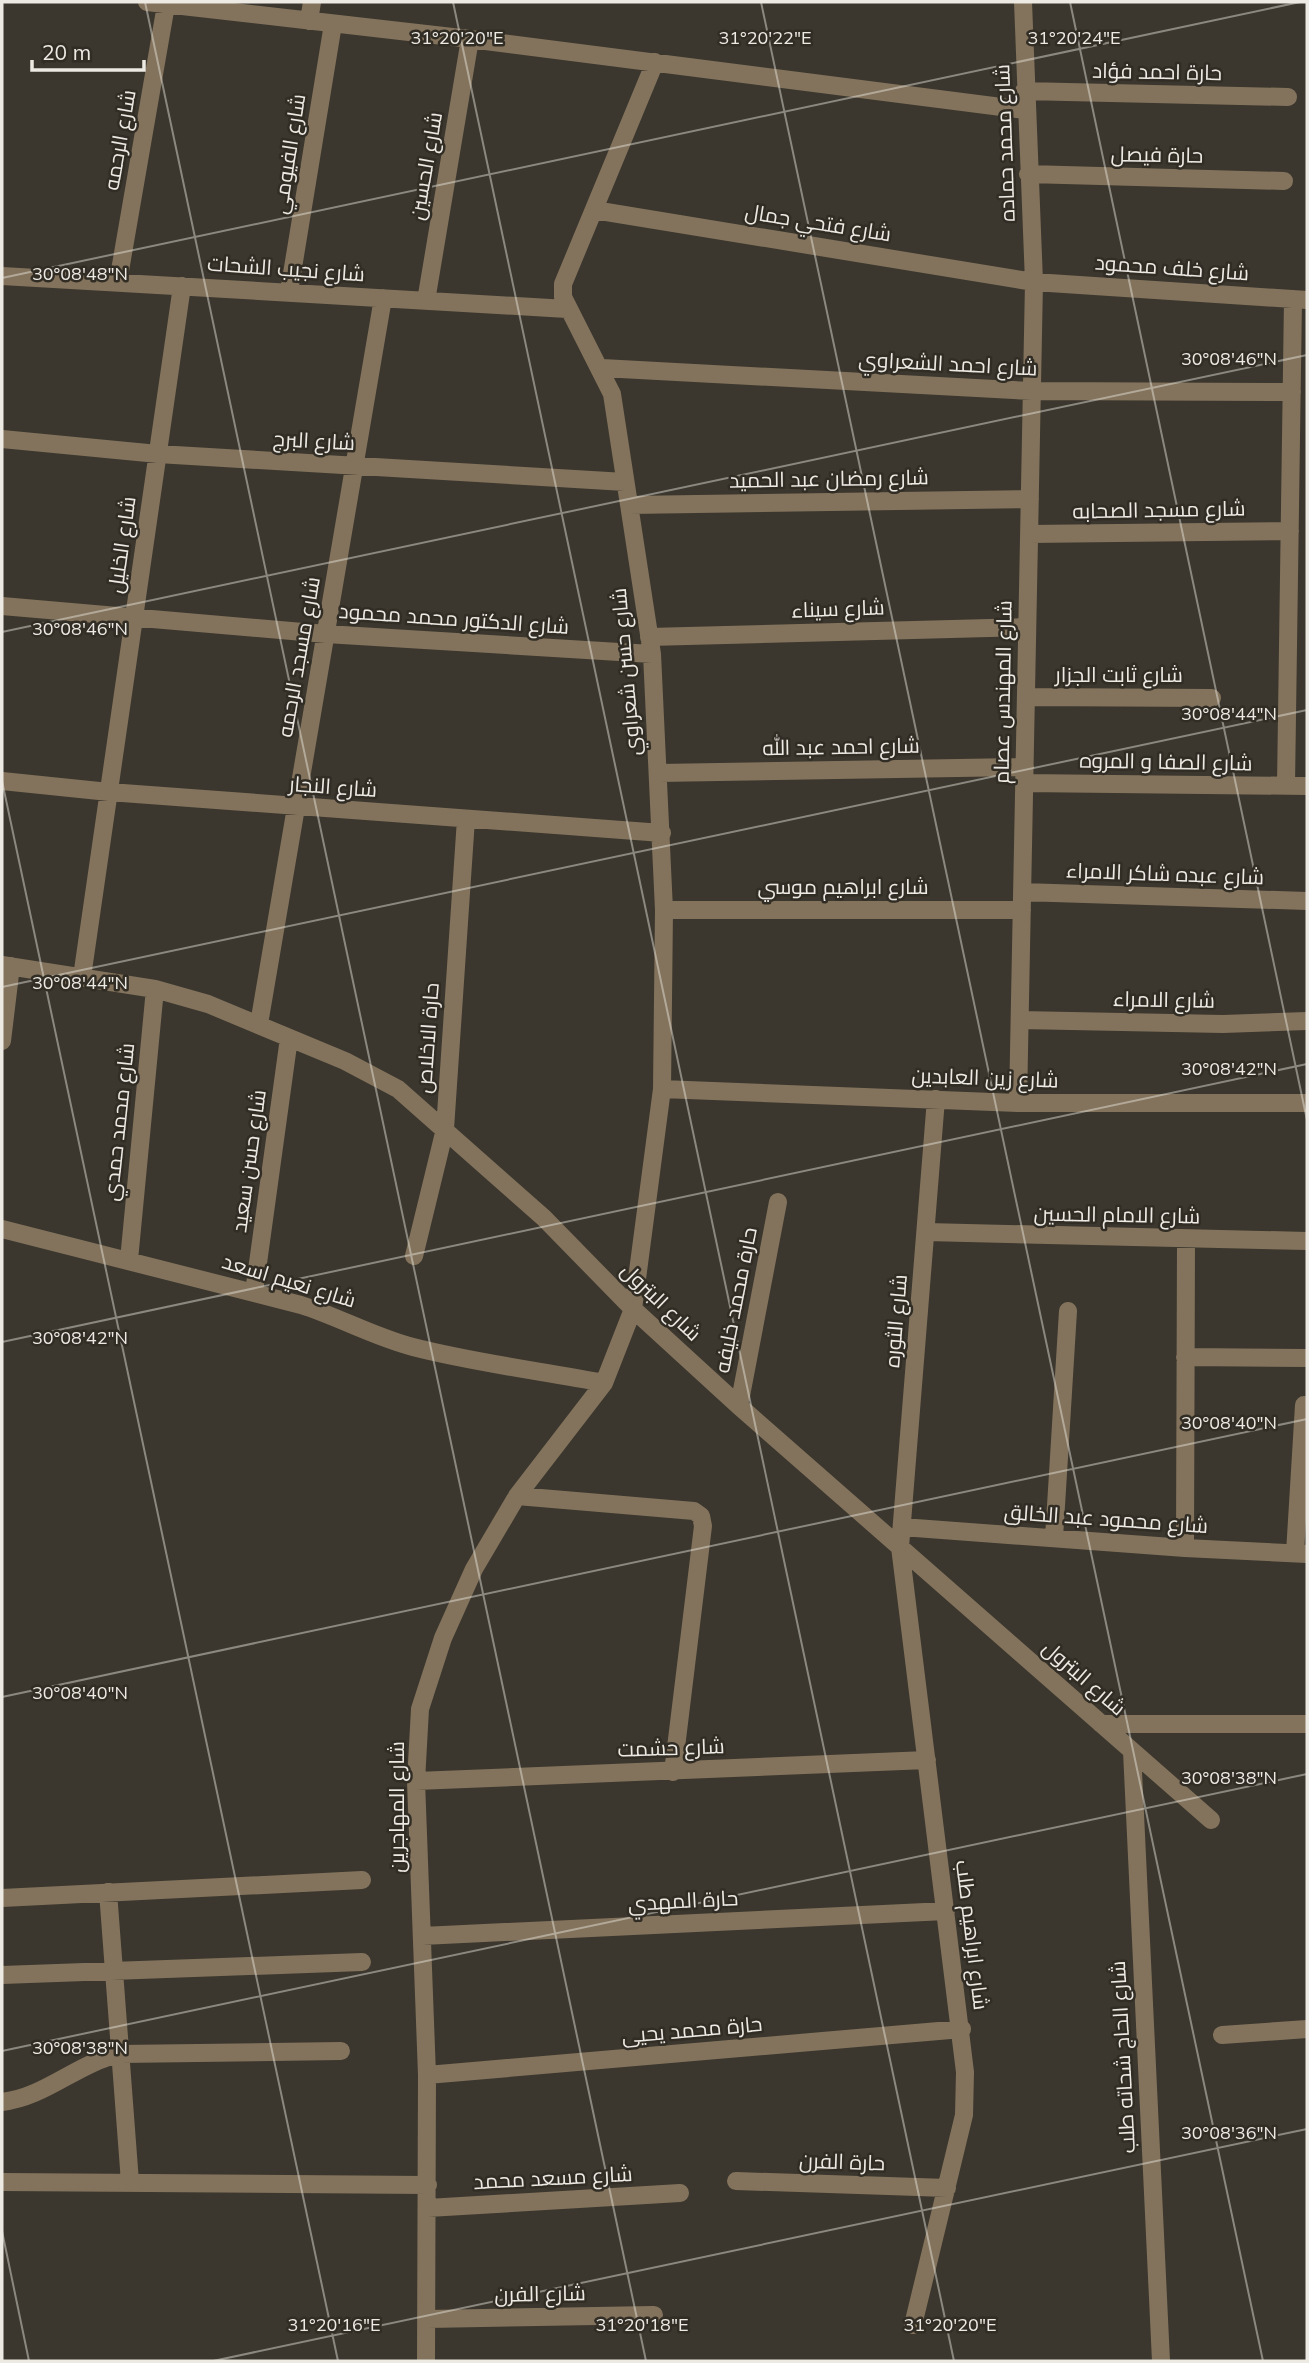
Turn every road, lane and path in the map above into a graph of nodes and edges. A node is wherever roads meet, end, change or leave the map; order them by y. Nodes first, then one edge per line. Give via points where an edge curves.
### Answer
1 (147, 2) edge
2 (312, 2) edge
3 (1023, 2) edge
4 (166, 5) junction
5 (309, 20) junction
6 (333, 24) junction
7 (470, 39) junction
8 (655, 62) junction
9 (1024, 91) junction
10 (1288, 97) dead end
11 (1025, 110) junction
12 (1028, 174) junction
13 (1284, 181) dead end
14 (594, 210) junction
15 (2, 276) edge
16 (118, 282) junction
17 (1034, 282) junction
18 (183, 286) junction
19 (289, 292) junction
20 (383, 298) junction
21 (1300, 299) edge
22 (426, 301) junction
23 (567, 309) junction
24 (602, 368) junction
25 (1032, 391) junction
26 (1292, 392) junction
27 (2, 439) edge
28 (158, 454) junction
29 (354, 466) junction
30 (625, 482) junction
31 (1030, 499) junction
32 (629, 505) junction
33 (1290, 531) junction
34 (1029, 534) junction
35 (2, 606) edge
36 (134, 618) junction
37 (1027, 627) junction
38 (326, 634) junction
39 (651, 645) junction
40 (1026, 697) junction
41 (1212, 698) dead end
42 (659, 773) junction
43 (1024, 775) junction
44 (2, 781) edge
45 (1286, 785) junction
46 (1307, 786) edge
47 (109, 792) junction
48 (296, 807) junction
49 (466, 819) junction
50 (662, 833) junction
51 (1022, 901) junction
52 (1307, 901) edge
53 (664, 910) junction
54 (6, 966) edge
55 (82, 977) junction
56 (155, 989) junction
57 (1020, 1020) junction
58 (1307, 1021) edge
59 (259, 1024) junction
60 (289, 1038) junction
61 (2, 1041) edge
62 (662, 1088) junction
63 (936, 1099) junction
64 (1018, 1103) junction
65 (1307, 1103) edge
66 (445, 1129) junction
67 (778, 1202) dead end
68 (2, 1229) edge
69 (926, 1232) junction
70 (1186, 1240) junction
71 (1307, 1241) edge
72 (414, 1256) dead end
73 (129, 1260) junction
74 (254, 1292) junction
75 (633, 1309) junction
76 (1068, 1311) dead end
77 (1185, 1357) junction
78 (1307, 1358) edge
79 (604, 1383) junction
80 (1304, 1405) dead end
81 (738, 1406) junction
82 (517, 1496) junction
83 (902, 1527) junction
84 (1054, 1538) junction
85 (900, 1547) junction
86 (1185, 1548) junction
87 (1301, 1553) edge
88 (1101, 1724) junction
89 (1307, 1724) edge
90 (1132, 1751) junction
91 (927, 1760) junction
92 (673, 1772) junction
93 (416, 1781) junction
94 (1211, 1820) dead end
95 (362, 1880) dead end
96 (108, 1892) junction
97 (2, 1898) edge
98 (946, 1911) junction
99 (422, 1936) junction
100 (362, 1962) dead end
101 (114, 1971) junction
102 (2, 1975) edge
103 (962, 2029) junction
104 (1307, 2029) edge
105 (1222, 2035) dead end
106 (341, 2051) dead end
107 (120, 2054) junction
108 (427, 2075) junction
109 (2, 2102) edge
110 (736, 2181) dead end
111 (2, 2182) edge
112 (130, 2182) junction
113 (428, 2185) junction
114 (947, 2188) junction
115 (680, 2193) dead end
116 (428, 2208) junction
117 (654, 2315) dead end
118 (427, 2319) junction
119 (913, 2325) dead end
120 (426, 2361) edge
121 (1161, 2361) edge

1 - 4 street
2 - 5 street
3 - 9 street, شارع محمد حماده
4 - 5 street
4 - 16 street, شارع الرحمه
5 - 6 street
6 - 7 street
6 - 19 street, شارع الفيومي
7 - 8 street
7 - 22 street, شارع الحسين
8 - 11 street
8 - 14 street
9 - 10 street, حارة احمد فؤاد
9 - 11 street, شارع محمد حماده
11 - 12 street, شارع محمد حماده
12 - 13 street, حارة فيصل
12 - 17 street, شارع محمد حماده
14 - 17 street, شارع فتحي جمال
14 - 23 street via 563,284
15 - 16 street, شارع نجيب الشحات
16 - 18 street, شارع نجيب الشحات
17 - 21 street, شارع خلف محمود
17 - 25 street, شارع المهندس عصام
18 - 19 street, شارع نجيب الشحات
18 - 28 street, شارع الخليل
19 - 20 street, شارع نجيب الشحات
20 - 22 street, شارع نجيب الشحات
20 - 29 street, شارع مسجد الرحمه
21 - 26 street
22 - 23 street, شارع نجيب الشحات
23 - 24 street, شارع حسن شعراوي
24 - 25 street, شارع احمد الشعراوي
24 - 30 street, شارع حسن شعراوي via 612,394
25 - 26 street, شارع احمد الشعراوي
25 - 31 street, شارع المهندس عصام
26 - 33 street
27 - 28 street, شارع البرج
28 - 29 street, شارع البرج
28 - 36 street, شارع الخليل
29 - 30 street, شارع البرج
29 - 38 street, شارع مسجد الرحمه
30 - 32 street, شارع حسن شعراوي
31 - 32 street, شارع رمضان عبد الحميد
31 - 34 street, شارع المهندس عصام
32 - 39 street, شارع حسن شعراوي
33 - 34 street, شارع مسجد الصحابه
33 - 45 street
34 - 37 street, شارع المهندس عصام
35 - 36 street, شارع الدكتور محمد محمود
36 - 38 street, شارع الدكتور محمد محمود
36 - 47 street, شارع الخليل
37 - 39 street, شارع سيناء
37 - 40 street, شارع المهندس عصام
38 - 39 street, شارع الدكتور محمد محمود
38 - 48 street, شارع مسجد الرحمه
39 - 42 street, شارع حسن شعراوي
40 - 41 street, شارع ثابت الجزار
40 - 43 street, شارع المهندس عصام
42 - 43 street, شارع احمد عبد الله
42 - 50 street, شارع حسن شعراوي
43 - 45 street, شارع الصفا و المروه
43 - 51 street, شارع المهندس عصام
44 - 47 street, شارع النجار
45 - 46 street, شارع الصفا و المروه
47 - 48 street, شارع النجار
47 - 55 street, شارع الخليل
48 - 49 street, شارع النجار
48 - 59 street, شارع مسجد الرحمه
49 - 50 street, شارع النجار
49 - 66 street, حارة الاخلاص
50 - 53 street, شارع حسن شعراوي
51 - 52 street, شارع عبده شاكر الامراء
51 - 53 street, شارع ابراهيم موسي
51 - 57 street, شارع المهندس عصام
53 - 62 street, شارع حسن شعراوي
54 - 55 street, شارع البترول
54 - 61 street
55 - 56 street, شارع البترول
56 - 59 street, شارع البترول
56 - 73 street, شارع محمد حمدي
57 - 58 street, شارع الامراء
57 - 64 street, شارع المهندس عصام
59 - 60 street, شارع البترول
60 - 66 street, شارع البترول via 398,1089
60 - 74 street, شارع حسن سعيد
62 - 63 street, شارع زين العابدين
62 - 75 street, شارع حسن شعراوي
63 - 64 street, شارع زين العابدين
63 - 69 street, شارع الثوره
64 - 65 street, شارع زين العابدين
66 - 72 street, حارة الاخلاص
66 - 75 street, شارع البترول via 544,1218
67 - 81 street, حارة محمد خليفه
68 - 73 street, شارع نعيم اسعد
69 - 70 street, شارع الامام الحسين
69 - 83 street, شارع الثوره
70 - 71 street, شارع الامام الحسين
70 - 77 street
73 - 74 street, شارع نعيم اسعد
74 - 79 street, شارع نعيم اسعد via 341,1317 412,1347
75 - 79 street, شارع المهاجرين
75 - 81 street, شارع البترول
76 - 84 street
77 - 78 street
77 - 86 street
79 - 82 street, شارع المهاجرين
80 - 87 street
81 - 85 street, شارع البترول
82 - 92 street via 694,1511 701,1516
82 - 93 street, شارع المهاجرين via 474,1569 443,1638 420,1709
83 - 84 street, شارع محمود عبد الخالق
83 - 85 street, شارع الثوره
84 - 86 street, شارع محمود عبد الخالق
85 - 88 street, شارع البترول
85 - 91 street, شارع ابراهيم طلب
86 - 87 street, شارع محمود عبد الخالق
88 - 89 street
88 - 90 street, شارع البترول
90 - 94 street, شارع البترول
90 - 121 street, شارع الحاج شحاته طلب
91 - 92 street, شارع حشمت
91 - 98 street, شارع ابراهيم طلب
92 - 93 street, شارع حشمت
93 - 99 street, شارع المهاجرين
95 - 96 street
96 - 97 street
96 - 101 street
98 - 99 street, حارة المهدي
98 - 103 street, شارع ابراهيم طلب
99 - 108 street, شارع المهاجرين
100 - 101 street
101 - 102 street
101 - 107 street
103 - 108 street, حارة محمد يحيى
103 - 114 street, شارع ابراهيم طلب via 964,2115
104 - 105 street
106 - 107 street
107 - 109 street via 92,2062 35,2095
107 - 112 street
108 - 113 street, شارع المهاجرين
110 - 114 street, حارة الفرن
111 - 112 street
112 - 113 street
113 - 116 street, شارع المهاجرين
114 - 119 street, شارع ابراهيم طلب
115 - 116 street, شارع مسعد محمد
116 - 118 street, شارع المهاجرين
117 - 118 street, شارع الفرن
118 - 120 street, شارع المهاجرين

